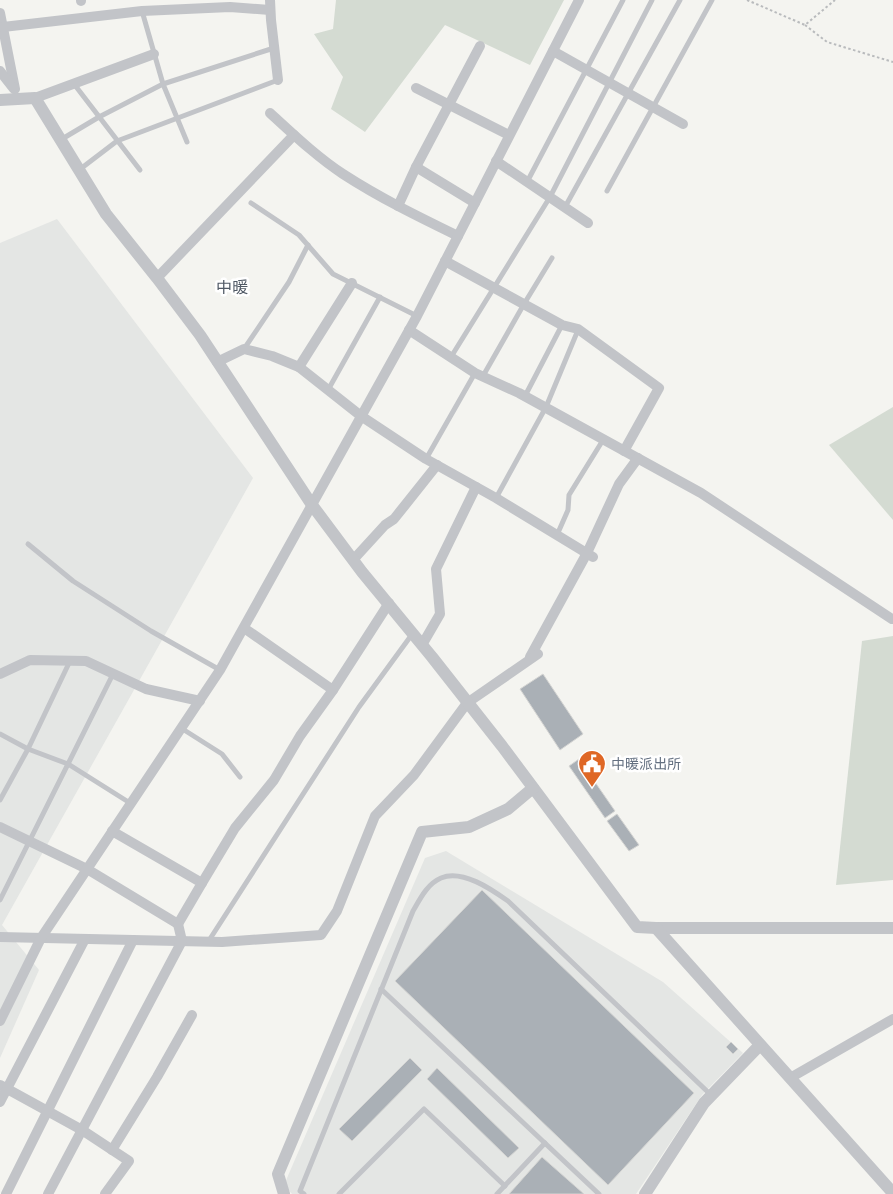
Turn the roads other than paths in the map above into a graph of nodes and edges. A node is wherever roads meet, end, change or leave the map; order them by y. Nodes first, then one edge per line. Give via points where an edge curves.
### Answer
1 (579, 0) edge
2 (623, 0) edge
3 (652, 0) edge
4 (680, 0) edge
5 (712, 0) edge
6 (185, 5) edge
7 (270, 5) edge
8 (142, 11) junction
9 (0, 13) edge
10 (3, 27) junction
11 (480, 46) dead end
12 (274, 48) junction
13 (553, 51) junction
14 (154, 54) junction
15 (586, 70) junction
16 (0, 71) edge
17 (278, 80) joint
18 (610, 83) junction
19 (74, 84) junction
20 (163, 84) junction
21 (416, 88) dead end
22 (629, 94) junction
23 (24, 96) junction
24 (0, 100) edge
25 (449, 105) junction
26 (653, 107) junction
27 (270, 113) dead end
28 (99, 117) junction
29 (177, 119) junction
30 (683, 124) dead end
31 (294, 135) junction
32 (510, 136) junction
33 (61, 140) junction
34 (117, 141) junction
35 (187, 142) dead end
36 (496, 161) junction
37 (416, 167) junction
38 (79, 170) junction
39 (140, 170) dead end
40 (527, 182) junction
41 (607, 191) dead end
42 (550, 198) junction
43 (250, 203) dead end
44 (475, 203) junction
45 (398, 206) junction
46 (565, 207) junction
47 (588, 223) dead end
48 (458, 236) junction
49 (308, 246) junction
50 (552, 258) dead end
51 (445, 260) junction
52 (158, 278) junction
53 (352, 283) junction
54 (494, 288) junction
55 (380, 297) junction
56 (524, 304) junction
57 (417, 316) junction
58 (562, 324) junction
59 (578, 329) junction
60 (409, 330) junction
61 (244, 349) junction
62 (452, 358) junction
63 (217, 362) junction
64 (300, 367) junction
65 (479, 374) junction
66 (328, 390) junction
67 (525, 396) junction
68 (546, 407) junction
69 (361, 416) junction
70 (603, 439) junction
71 (624, 450) junction
72 (638, 458) junction
73 (426, 459) junction
74 (437, 465) junction
75 (476, 487) junction
76 (496, 498) junction
77 (312, 505) junction
78 (557, 535) junction
79 (28, 544) dead end
80 (590, 555) junction
81 (353, 560) junction
82 (389, 603) junction
83 (892, 619) dead end
84 (244, 628) junction
85 (413, 632) junction
86 (422, 644) junction
87 (538, 654) dead end
88 (529, 660) junction
89 (71, 661) junction
90 (220, 670) junction
91 (0, 674) edge
92 (113, 674) junction
93 (333, 690) junction
94 (200, 700) junction
95 (467, 704) junction
96 (181, 728) junction
97 (0, 734) edge
98 (28, 749) junction
99 (68, 764) junction
100 (240, 777) dead end
101 (533, 788) junction
102 (0, 800) edge
103 (131, 804) junction
104 (0, 827) edge
105 (112, 831) junction
106 (29, 841) junction
107 (87, 869) junction
108 (202, 883) junction
109 (0, 900) edge
110 (178, 924) junction
111 (656, 928) junction
112 (893, 928) edge
113 (0, 937) edge
114 (41, 938) junction
115 (85, 939) junction
116 (132, 940) junction
117 (182, 941) junction
118 (208, 942) junction
119 (381, 989) junction
120 (192, 1014) dead end
121 (893, 1019) edge
122 (0, 1022) edge
123 (760, 1045) junction
124 (790, 1078) junction
125 (3, 1087) edge
126 (712, 1096) junction
127 (0, 1102) edge
128 (48, 1111) junction
129 (82, 1130) junction
130 (544, 1142) junction
131 (112, 1150) junction
132 (505, 1186) junction
133 (893, 1193) edge
134 (6, 1194) edge
135 (48, 1194) edge
136 (105, 1194) edge
137 (284, 1194) edge
138 (304, 1194) edge
139 (339, 1194) edge
140 (497, 1194) edge
141 (599, 1194) edge
142 (645, 1194) edge

1 - 13 street
2 - 15 lane
3 - 18 lane
4 - 22 lane
5 - 26 lane
6 - 7 street
6 - 8 street
7 - 12 street
8 - 10 street
8 - 14 lane
9 - 10 street
10 - 23 street
11 - 25 street
12 - 17 street
12 - 20 lane
13 - 15 street
13 - 32 street
14 - 19 street
14 - 20 lane
15 - 18 street
15 - 40 lane
16 - 23 street
17 - 29 lane
18 - 22 street
18 - 42 lane
19 - 23 street
19 - 28 lane
20 - 28 lane
20 - 29 lane
21 - 25 street
22 - 26 street
22 - 46 lane
23 - 24 street
23 - 33 street
25 - 32 street
25 - 37 street
26 - 30 street
26 - 41 lane
27 - 31 street
28 - 33 lane
28 - 34 lane
29 - 34 lane
29 - 35 lane
31 - 45 street via 342,174
31 - 52 street
32 - 36 street
33 - 38 street
34 - 38 lane
34 - 39 lane
36 - 40 street
36 - 44 street
37 - 44 street
37 - 45 street
38 - 52 street via 106,214
40 - 42 street
42 - 46 street
42 - 54 lane
43 - 49 lane via 299,235
44 - 48 street
45 - 48 street
46 - 47 street
48 - 51 street
49 - 53 lane via 333,274
49 - 61 lane via 290,282
50 - 56 lane
51 - 54 street
51 - 57 street
52 - 63 street
53 - 55 lane
53 - 64 street
54 - 56 street
54 - 62 lane
55 - 57 lane
55 - 66 lane
56 - 58 street
56 - 65 lane
57 - 60 street
58 - 59 street
58 - 67 lane
59 - 68 lane
59 - 71 street via 659,388
60 - 62 street
60 - 69 street
61 - 63 street
61 - 64 street
62 - 65 street
63 - 77 street
64 - 66 street
65 - 67 street
65 - 73 lane
66 - 69 street
67 - 68 street
68 - 70 street
68 - 76 lane
69 - 73 street
69 - 77 street
70 - 71 street
70 - 78 lane via 569,495 568,510
71 - 72 street
72 - 80 street via 619,484
72 - 83 street via 701,493
73 - 74 street
74 - 75 street
74 - 81 street via 394,519
75 - 76 street
75 - 86 street via 436,568 440,614
76 - 78 street
77 - 81 street
77 - 84 street
78 - 80 street
79 - 90 lane via 73,581 150,631
80 - 88 street
81 - 82 street
82 - 85 street
82 - 93 street
84 - 90 street
84 - 93 street
85 - 86 street
85 - 118 lane via 359,706
86 - 95 street
87 - 88 street
88 - 95 street
89 - 91 street via 30,660
89 - 92 street via 86,661
89 - 98 lane
90 - 94 street
92 - 94 street via 146,689
92 - 99 lane
93 - 108 street via 274,780 235,828
94 - 96 street
95 - 101 street
95 - 118 street via 414,775 375,816 337,911 321,935
96 - 100 lane via 222,754
96 - 103 street
97 - 98 lane
98 - 99 lane
98 - 102 lane
99 - 103 lane
99 - 106 lane
101 - 111 street via 638,927
101 - 137 street via 508,810 469,827 422,832 278,1174
103 - 105 street
104 - 106 street
105 - 107 street
105 - 108 street
106 - 107 street
106 - 109 lane
107 - 110 street
107 - 114 street
108 - 110 street
110 - 117 street
111 - 112 street
111 - 123 street
113 - 114 street
114 - 115 street
114 - 122 street
115 - 116 street
115 - 125 street
116 - 117 street
116 - 128 street
117 - 118 street
117 - 129 street
119 - 126 lane via 413,910 425,891 440,878 459,876 486,886 508,901
119 - 130 lane
119 - 138 lane via 300,1191
120 - 131 street
121 - 124 street
123 - 124 street
123 - 126 street
124 - 133 street
125 - 127 street
125 - 128 street
126 - 142 street
128 - 129 street
128 - 134 street
129 - 131 street
129 - 135 street
130 - 132 lane
130 - 141 lane
131 - 136 street via 128,1161
132 - 139 lane via 424,1109
132 - 140 lane

